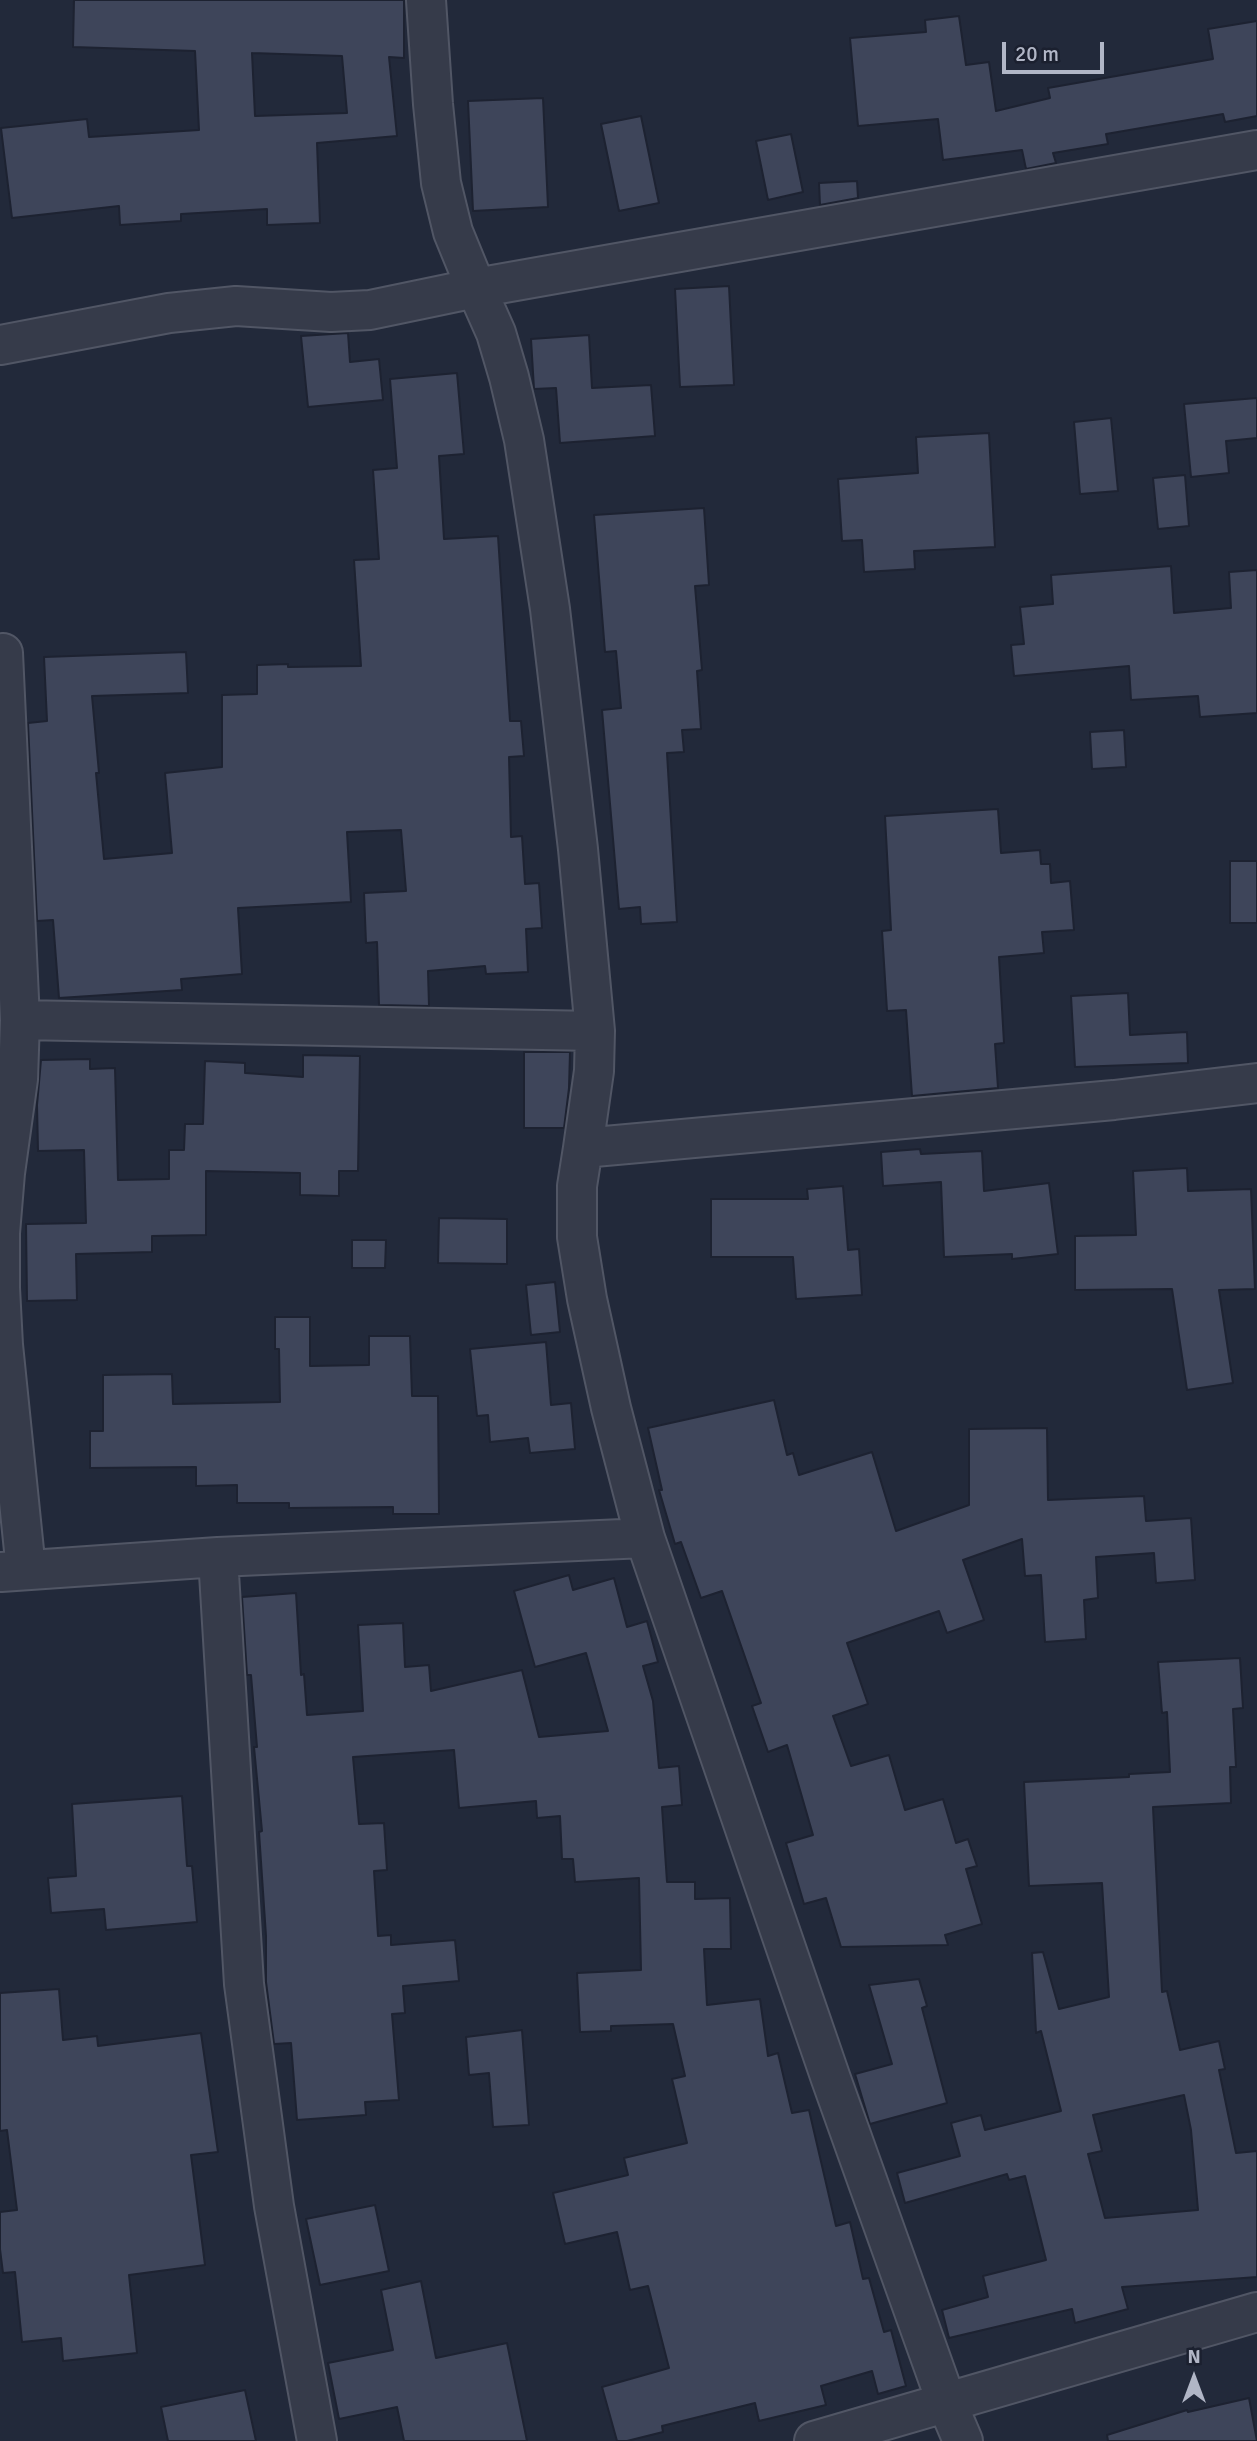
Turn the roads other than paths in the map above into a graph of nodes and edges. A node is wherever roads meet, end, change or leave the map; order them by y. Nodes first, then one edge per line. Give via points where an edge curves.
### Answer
1 (426, 0) edge
2 (1257, 150) edge
3 (476, 288) junction
4 (0, 345) edge
5 (3, 653) dead end
6 (20, 1020) junction
7 (595, 1031) junction
8 (1257, 1083) edge
9 (583, 1147) junction
10 (645, 1538) junction
11 (218, 1557) junction
12 (13, 1571) edge
13 (1257, 2312) edge
14 (946, 2401) junction
15 (317, 2441) edge
16 (814, 2441) edge
17 (963, 2441) edge

1 - 3 street via 441,183 453,232
2 - 3 street
3 - 4 street via 370,310 236,306 169,313
3 - 7 street via 496,333 526,453 550,610
5 - 6 street
6 - 7 street
6 - 12 street via 18,1079 0,1233
7 - 9 street
8 - 9 street
9 - 10 street via 577,1237 611,1408
10 - 11 street
10 - 14 street
11 - 12 street
11 - 15 street via 244,1984 274,2206
13 - 14 street
14 - 16 street
14 - 17 street

